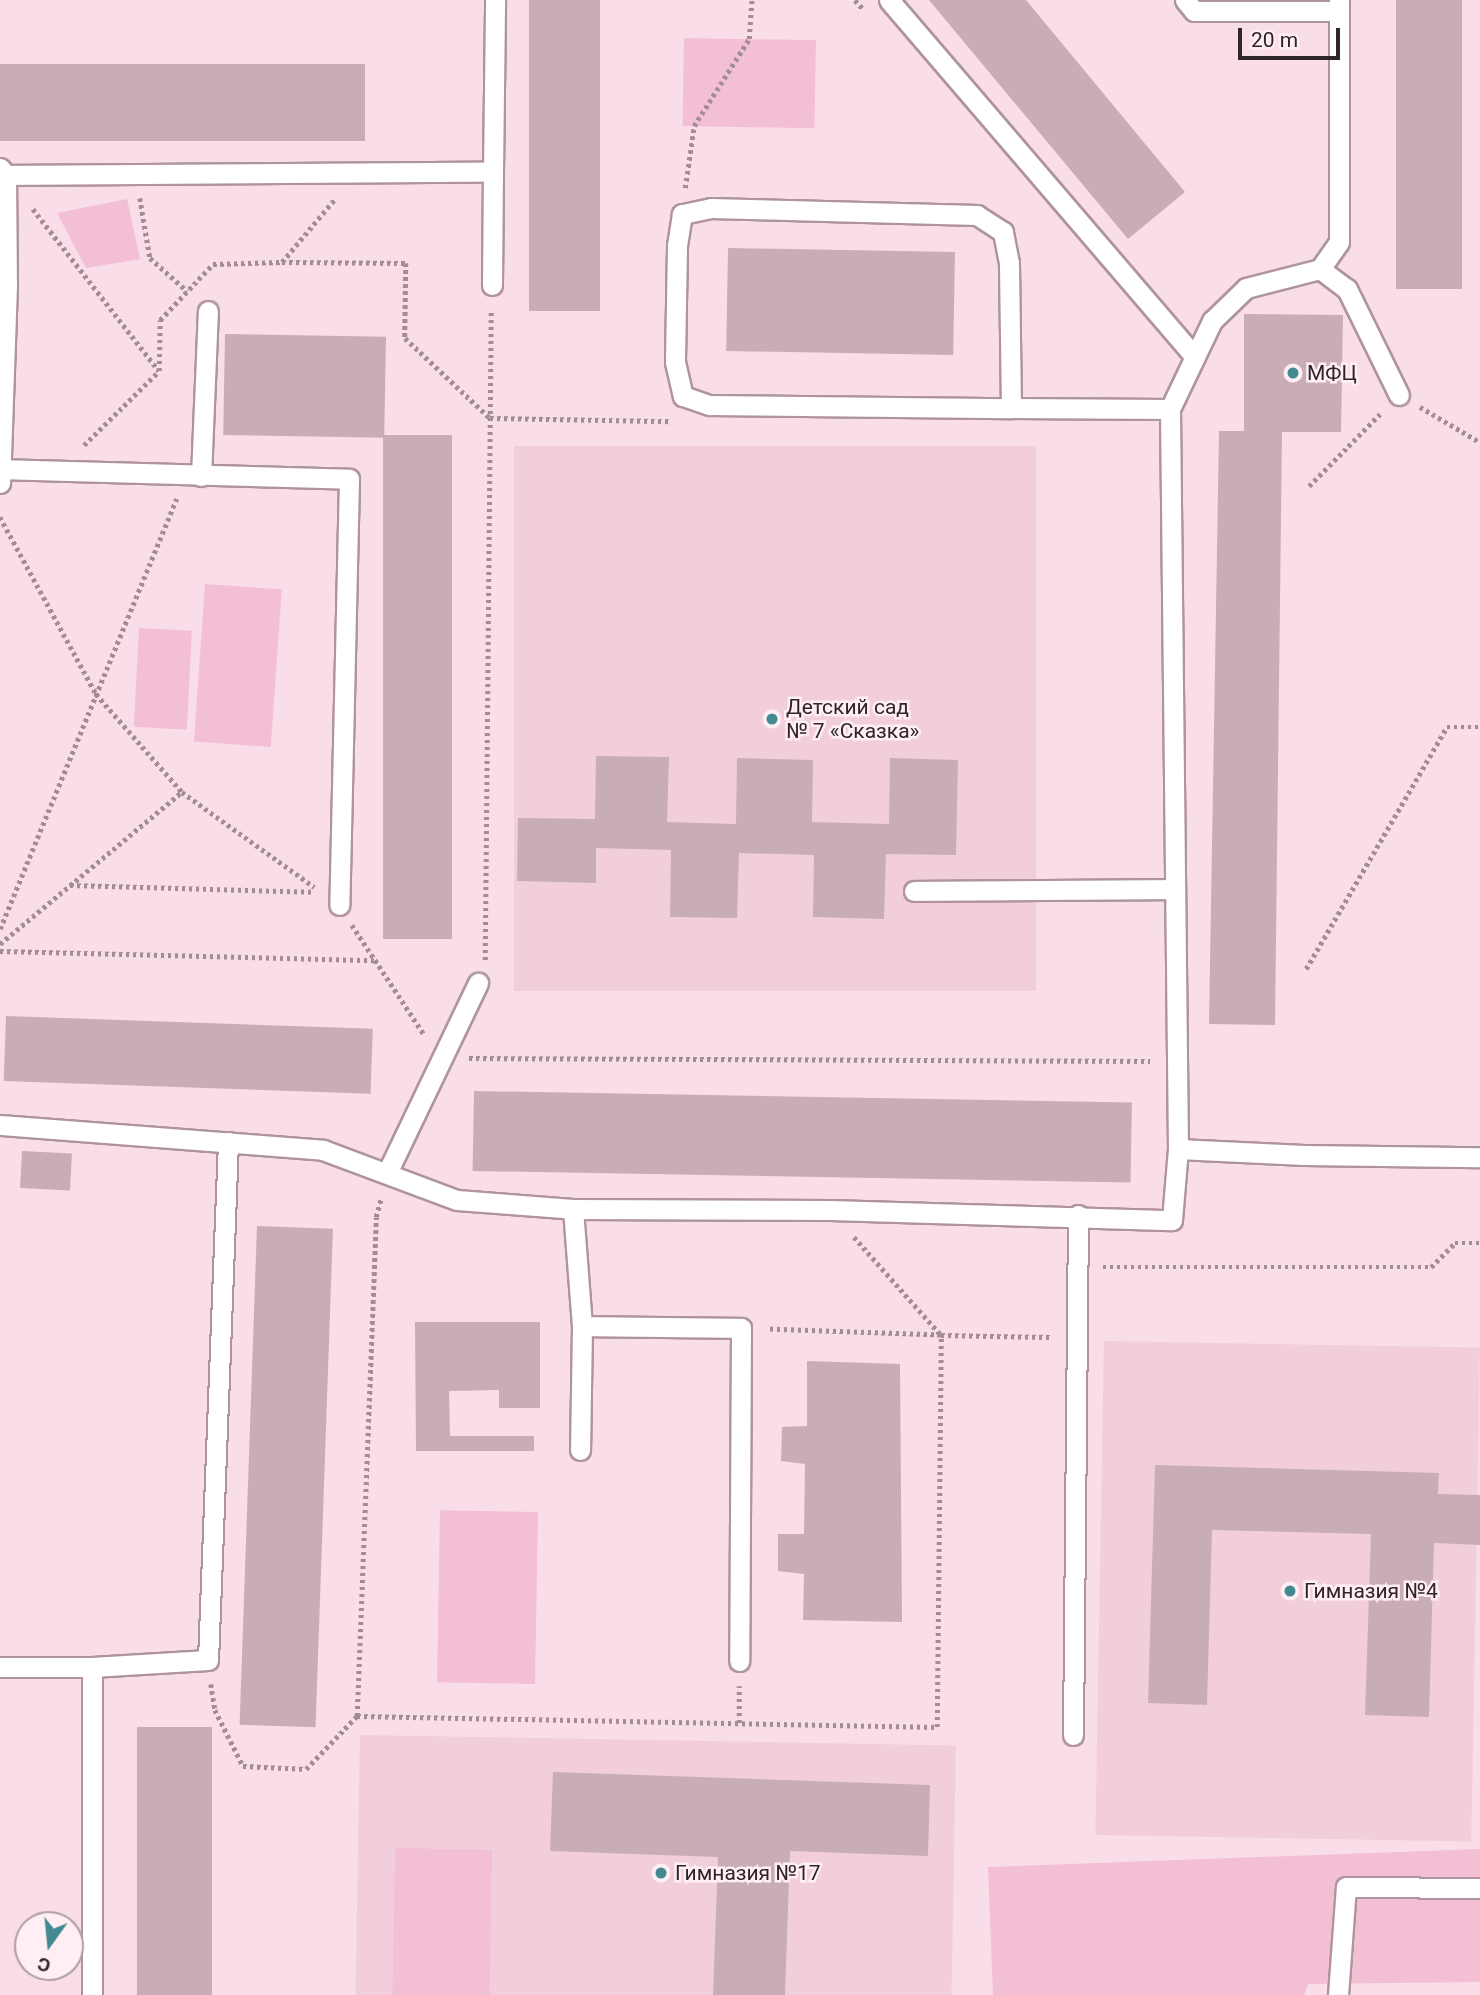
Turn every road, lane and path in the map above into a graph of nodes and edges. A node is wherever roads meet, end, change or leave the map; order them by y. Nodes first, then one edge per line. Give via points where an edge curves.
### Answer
1 (495, 0) edge
2 (752, 0) edge
3 (889, 0) edge
4 (1185, 0) edge
5 (1339, 6) edge
6 (3, 171) edge
7 (494, 172) junction
8 (136, 173) junction
9 (682, 214) junction
10 (282, 262) dead end
11 (1320, 270) junction
12 (492, 285) joint
13 (187, 291) dead end
14 (208, 312) dead end
15 (1195, 357) junction
16 (159, 371) dead end
17 (1399, 395) junction
18 (1011, 408) junction
19 (1170, 409) junction
20 (490, 418) junction
21 (675, 422) dead end
22 (1480, 442) edge
23 (0, 469) edge
24 (193, 476) junction
25 (0, 483) edge
26 (1309, 486) dead end
27 (0, 517) edge
28 (96, 694) junction
29 (1480, 727) edge
30 (182, 792) junction
31 (70, 885) junction
32 (1174, 889) junction
33 (914, 891) dead end
34 (339, 905) joint
35 (0, 929) edge
36 (0, 944) edge
37 (0, 951) edge
38 (375, 960) junction
39 (1306, 969) dead end
40 (478, 983) joint
41 (440, 1058) junction
42 (1175, 1061) junction
43 (0, 1125) edge
44 (228, 1142) junction
45 (1178, 1149) junction
46 (1480, 1157) edge
47 (387, 1174) junction
48 (573, 1209) junction
49 (830, 1210) junction
50 (1078, 1215) junction
51 (1480, 1243) edge
52 (1077, 1267) junction
53 (582, 1326) junction
54 (741, 1328) junction
55 (941, 1335) junction
56 (1076, 1338) junction
57 (580, 1450) dead end
58 (208, 1660) junction
59 (739, 1661) joint
60 (0, 1667) edge
61 (92, 1667) junction
62 (357, 1716) junction
63 (739, 1723) junction
64 (1073, 1735) dead end
65 (1480, 1888) edge
66 (92, 1995) edge
67 (1338, 1995) edge

1 - 7 lane
2 - 9 path via 749,39 694,126
3 - 15 lane
4 - 5 lane via 1194,11
5 - 11 lane via 1339,242
6 - 8 lane
6 - 16 path
6 - 23 lane via 7,285
7 - 8 lane
7 - 12 lane
8 - 13 path via 150,258
9 - 18 lane via 711,208 977,215 1003,232 1009,263
9 - 18 lane via 675,362 683,396 709,405
10 - 20 path via 406,263 405,338
11 - 15 lane via 1246,288 1212,321
11 - 17 lane via 1348,289
12 - 20 path
14 - 24 lane
15 - 19 lane
17 - 22 path
17 - 26 path
18 - 19 lane
19 - 32 lane
20 - 21 path
20 - 40 path via 485,967
23 - 24 lane
23 - 25 lane
24 - 28 path
24 - 34 lane via 349,478
27 - 28 path
28 - 30 path
28 - 35 path
29 - 39 path via 1447,727
30 - 31 path
30 - 31 path via 322,892
31 - 36 path
32 - 33 lane
32 - 42 lane
34 - 38 path
37 - 38 path
38 - 41 path
40 - 41 lane
41 - 42 path
41 - 47 lane
42 - 45 lane
43 - 44 lane
44 - 47 lane via 323,1150
44 - 58 lane
45 - 46 lane
45 - 50 lane via 1172,1220
47 - 48 lane via 457,1200
47 - 62 path via 376,1217
48 - 49 lane
48 - 53 lane
49 - 50 lane
49 - 55 path
50 - 52 lane
51 - 52 path via 1455,1243 1431,1267
52 - 56 lane
53 - 54 lane
53 - 57 lane
54 - 55 path
54 - 59 lane
55 - 56 path
55 - 63 path via 937,1727
56 - 64 lane
58 - 61 lane
58 - 62 path via 215,1710 243,1766 306,1769
59 - 63 path
60 - 61 lane
61 - 66 lane
62 - 63 path
65 - 67 lane via 1346,1887

